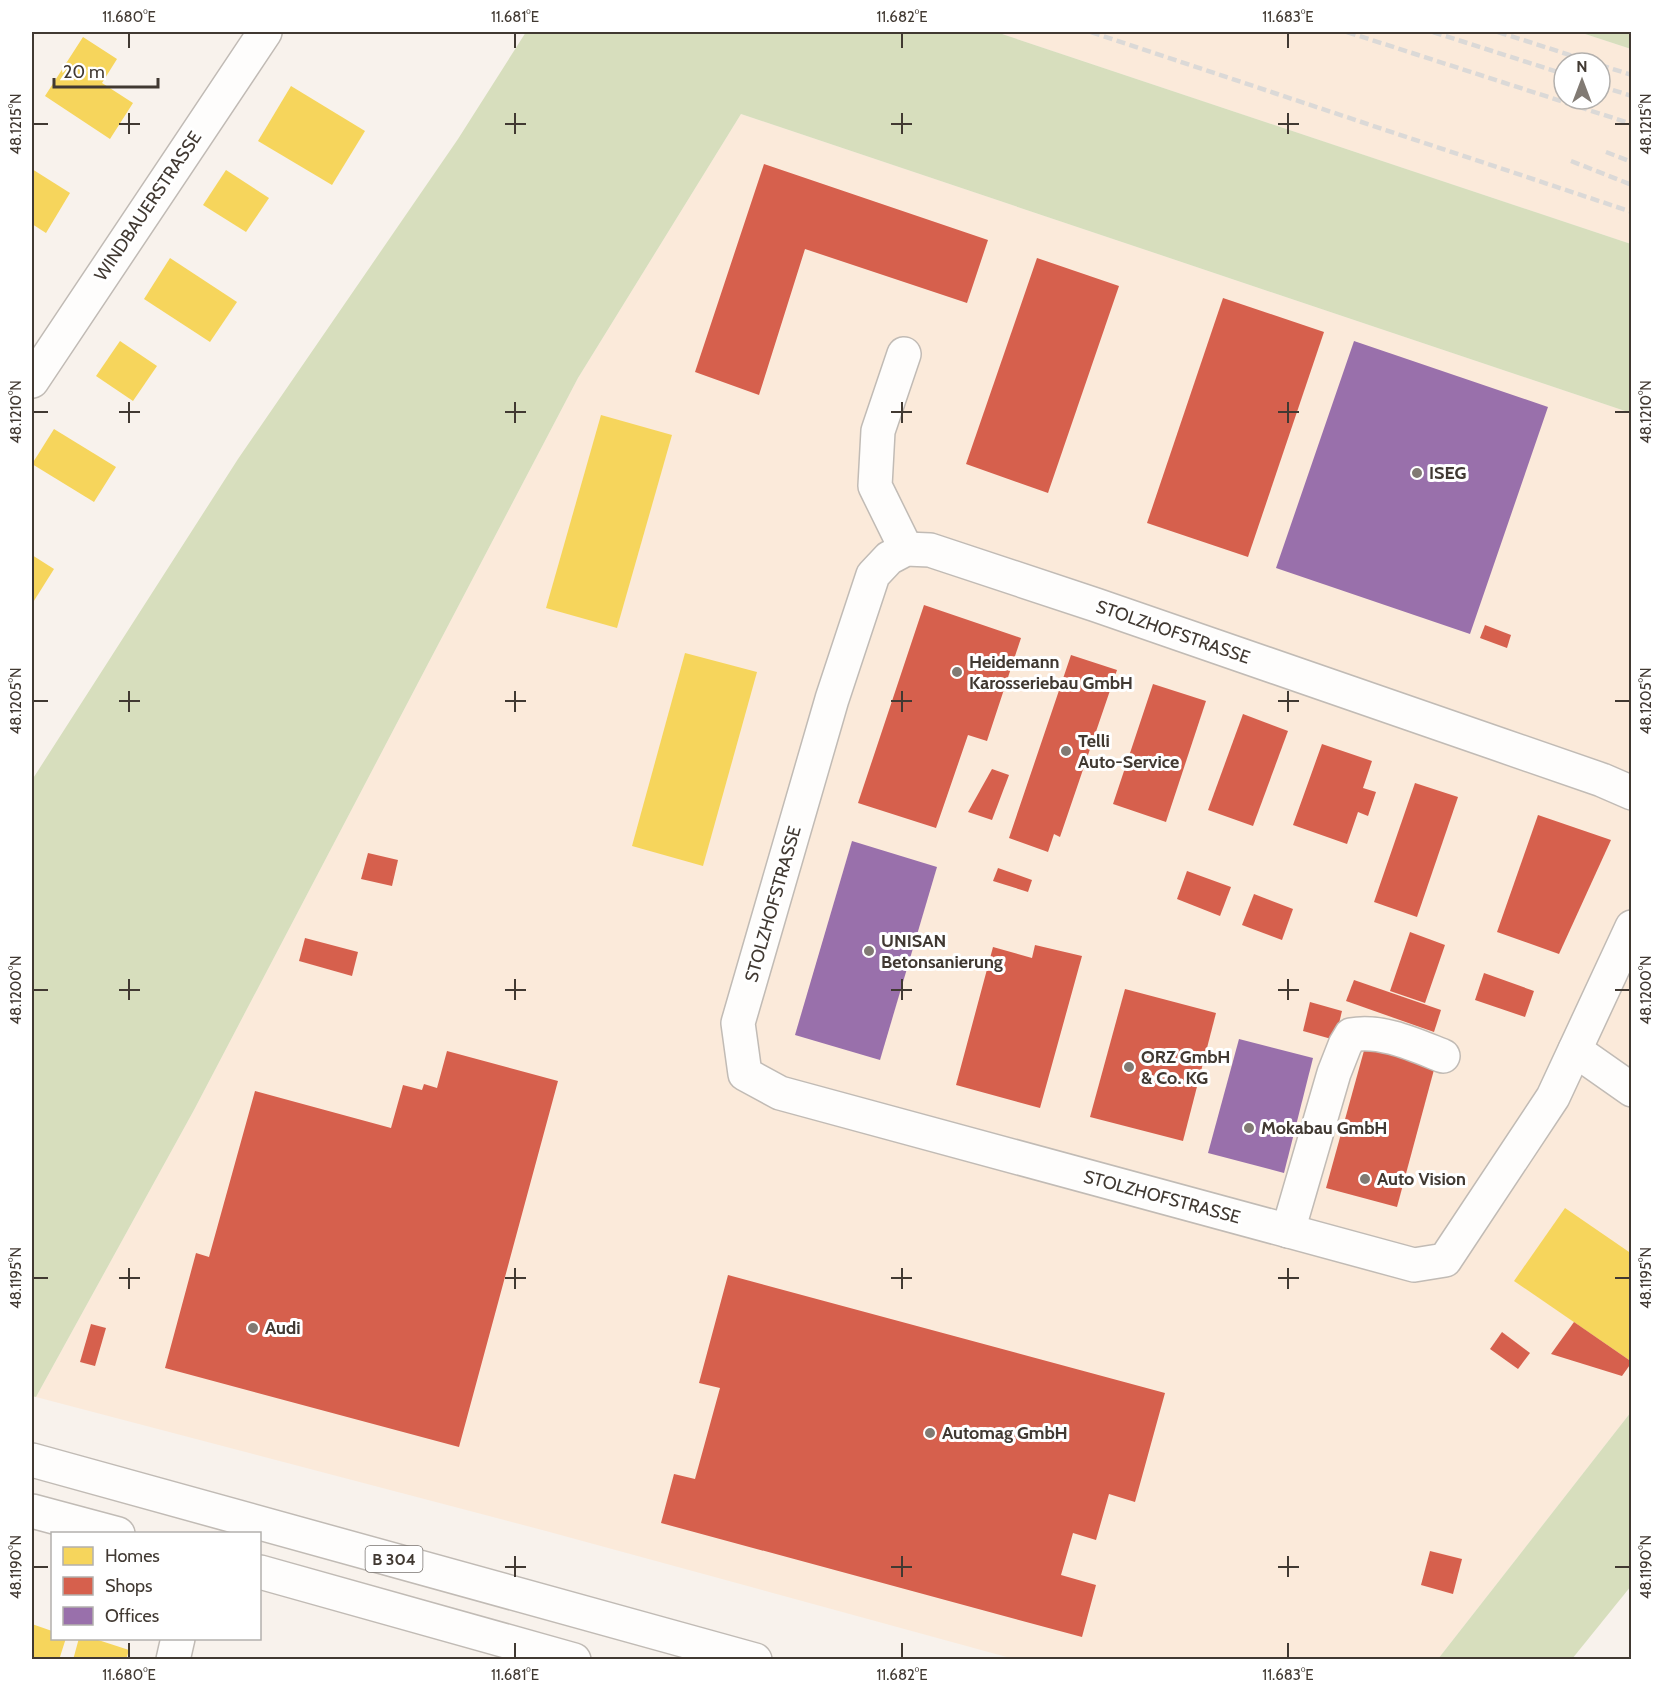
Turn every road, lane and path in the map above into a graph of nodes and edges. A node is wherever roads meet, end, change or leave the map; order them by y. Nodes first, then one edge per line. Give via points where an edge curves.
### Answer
1 (265, 32) edge
2 (904, 354) dead end
3 (32, 381) edge
4 (906, 549) junction
5 (1632, 793) edge
6 (1632, 927) edge
7 (1575, 1050) junction
8 (1443, 1056) dead end
9 (1632, 1090) edge
10 (1288, 1232) junction
11 (32, 1460) edge
12 (32, 1511) edge
13 (114, 1532) edge
14 (261, 1572) edge
15 (178, 1640) edge
16 (173, 1659) edge
17 (574, 1659) edge
18 (755, 1659) edge

1 - 3 street, WINDBAUERSTRASSE
2 - 4 street via 878,431 875,486
4 - 5 street, STOLZHOFSTRASSE via 930,550 1085,602
4 - 10 street, STOLZHOFSTRASSE via 889,558 873,575 832,699 738,1023 745,1074 780,1094
6 - 7 street, STOLZHOFSTRASSE
7 - 9 street
7 - 10 street, STOLZHOFSTRASSE via 1553,1097 1445,1260 1414,1266
8 - 10 street via 1402,1040 1351,1035 1334,1073
11 - 18 street, B 304
12 - 13 street
14 - 17 street
15 - 16 street

